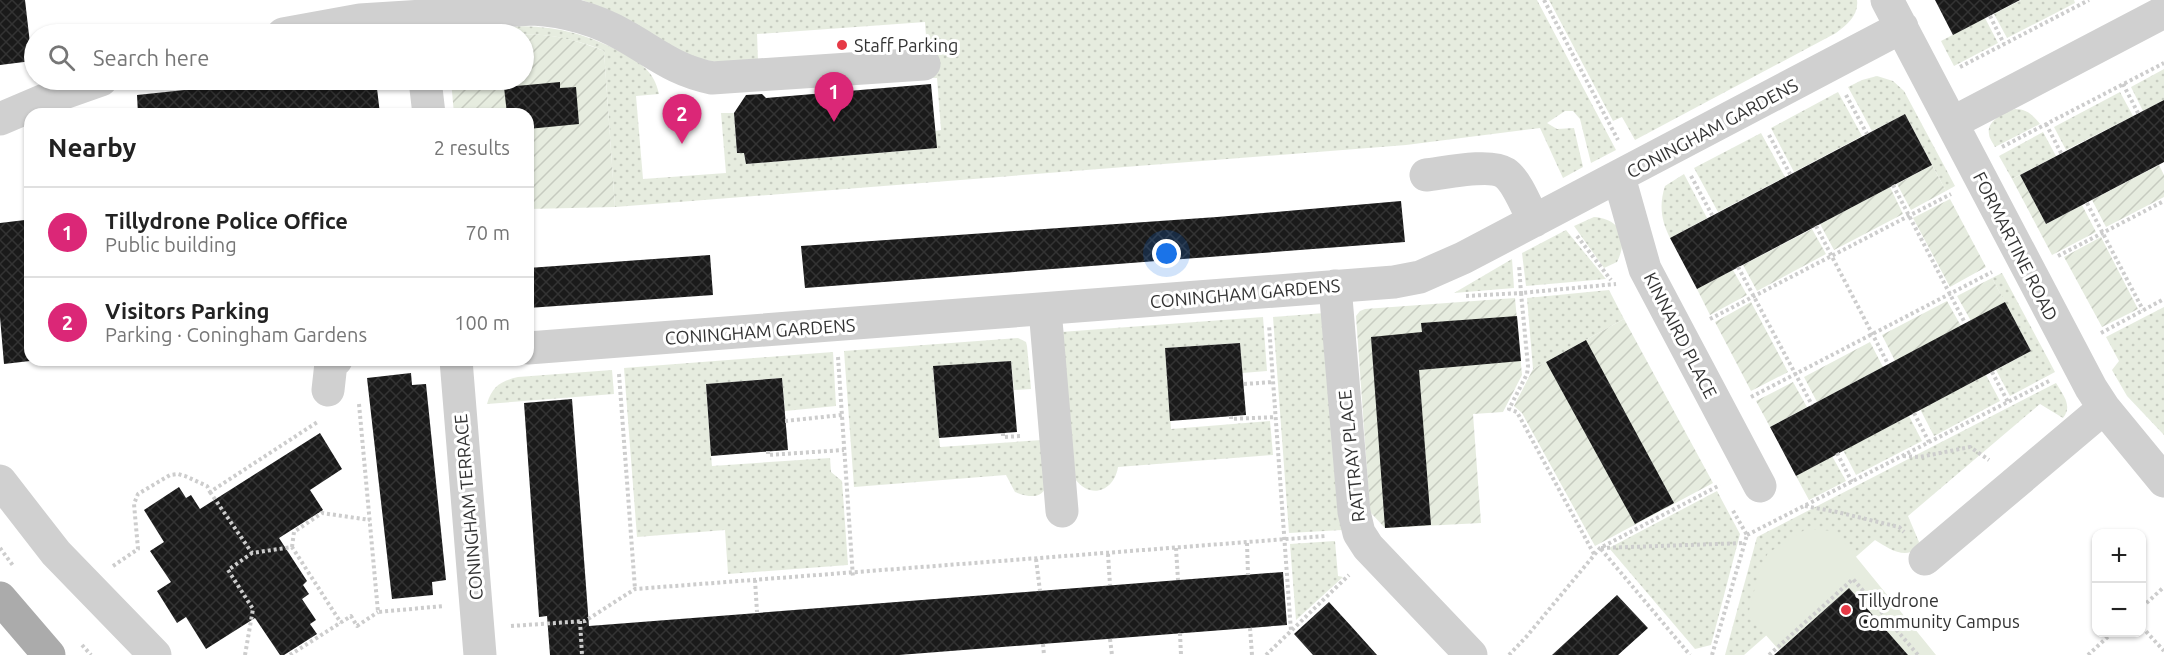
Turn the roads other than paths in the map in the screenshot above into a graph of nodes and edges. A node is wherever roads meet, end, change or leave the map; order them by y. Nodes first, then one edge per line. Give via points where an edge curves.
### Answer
1 (2164, 12) edge
2 (1895, 14) edge
3 (338, 24) edge
4 (388, 24) edge
5 (415, 24) edge
6 (924, 64) dead end
7 (73, 90) edge
8 (426, 90) edge
9 (26, 108) edge
10 (428, 108) edge
11 (24, 109) edge
12 (0, 119) edge
13 (1952, 123) junction
14 (1626, 173) junction
15 (1426, 175) dead end
16 (1545, 216) junction
17 (1335, 286) junction
18 (1045, 309) junction
19 (534, 348) edge
20 (456, 366) edge
21 (2104, 408) junction
22 (0, 481) edge
23 (2164, 481) edge
24 (1760, 486) dead end
25 (1062, 511) dead end
26 (1925, 560) road end
27 (0, 598) edge
28 (478, 629) edge
29 (49, 655) edge
30 (155, 655) edge
31 (1470, 655) edge

1 - 13 street
2 - 13 street, FORMARTINE ROAD
2 - 14 street, CONINGHAM GARDENS via 1830,65
3 - 4 street via 360,20
5 - 6 street via 503,10 554,10 597,22 670,64 712,78
7 - 9 street
8 - 10 street
11 - 12 street
13 - 21 street, FORMARTINE ROAD
14 - 16 street, CONINGHAM GARDENS
14 - 24 street, KINNAIRD PLACE via 1645,268
15 - 16 street via 1492,169 1505,173
16 - 17 street, CONINGHAM GARDENS via 1420,277
17 - 18 street, CONINGHAM GARDENS
17 - 31 street, RATTRAY PLACE via 1354,512 1366,543
18 - 19 street, CONINGHAM GARDENS
18 - 25 street
20 - 28 street, CONINGHAM TERRACE
21 - 23 street, FORMARTINE ROAD
21 - 26 street
22 - 30 street via 49,545
27 - 29 main road

